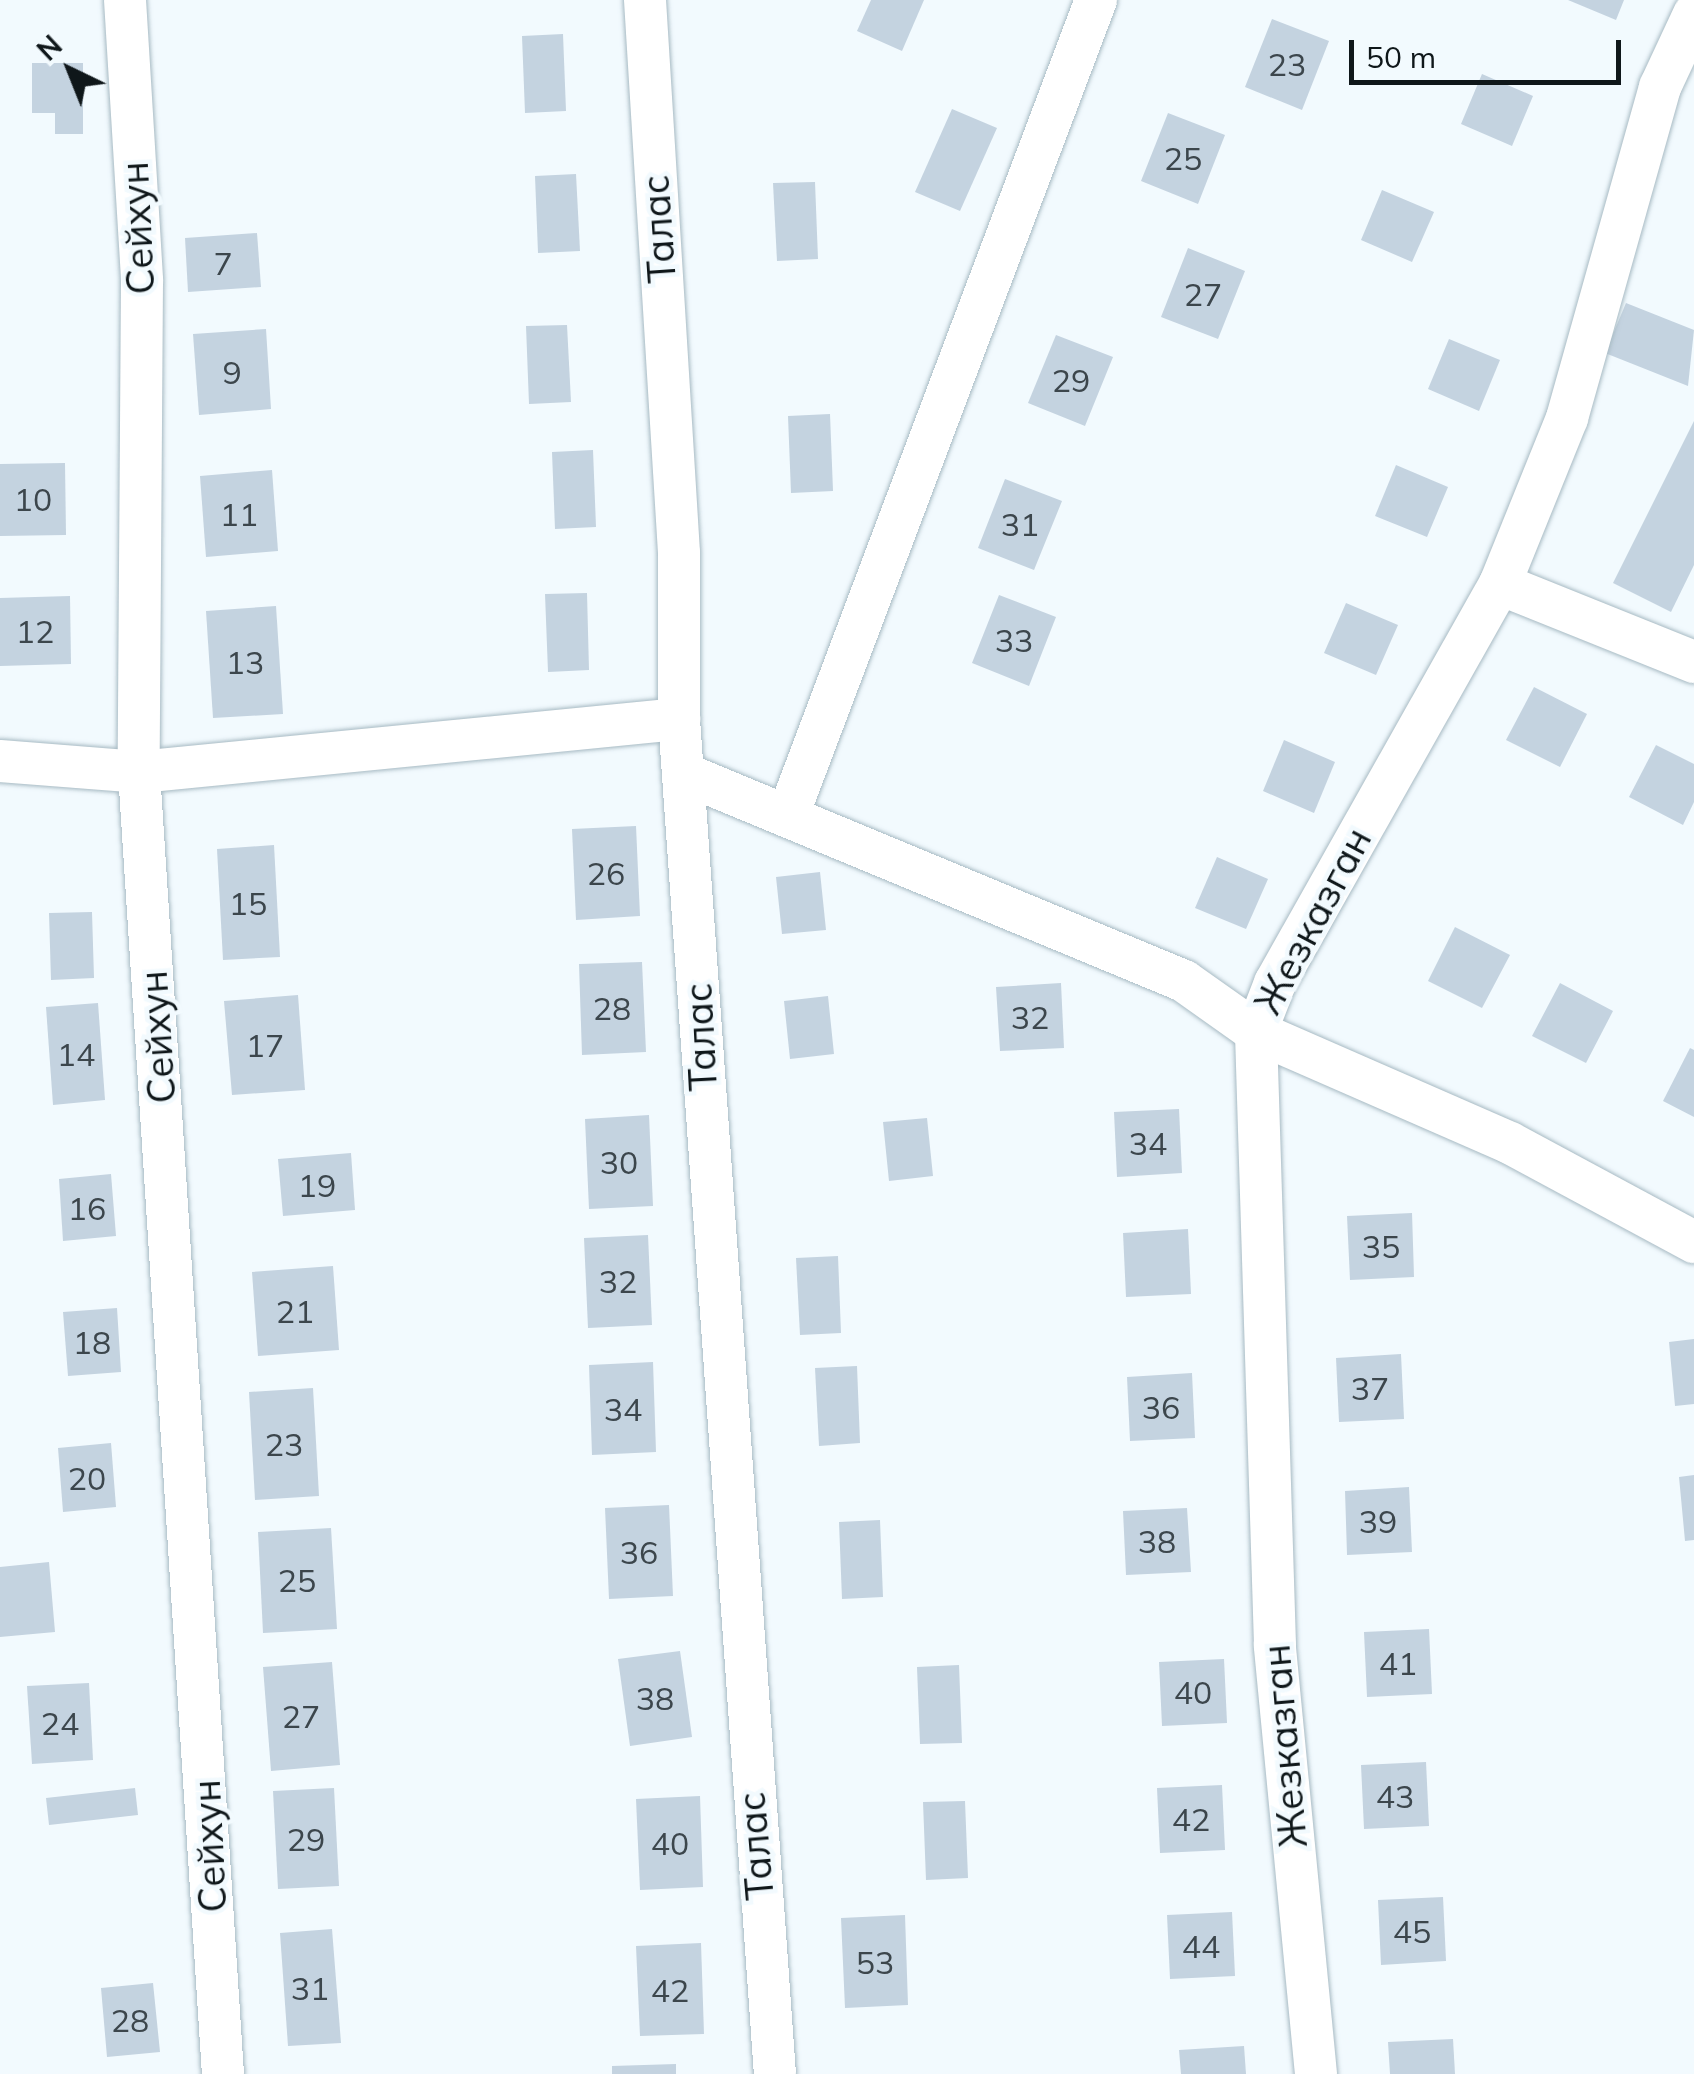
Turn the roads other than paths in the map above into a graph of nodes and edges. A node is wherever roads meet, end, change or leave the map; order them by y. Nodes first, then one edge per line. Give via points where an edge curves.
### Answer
1 (124, 0) edge
2 (645, 0) edge
3 (1096, 0) edge
4 (1694, 14) edge
5 (1500, 584) junction
6 (1694, 662) edge
7 (679, 719) junction
8 (0, 761) edge
9 (139, 772) junction
10 (685, 774) junction
11 (788, 816) junction
12 (1256, 1032) junction
13 (1694, 1242) edge
14 (223, 2074) edge
15 (775, 2074) edge
16 (1316, 2074) edge

1 - 9 street, Сейхун via 142,281
2 - 7 street, Талас via 679,553
3 - 11 street
4 - 5 street, Жезказган via 1660,88 1568,418
5 - 6 street
5 - 12 street, Жезказган via 1274,983
7 - 9 street
7 - 10 street, Талас
8 - 9 street
9 - 14 street, Сейхун
10 - 11 street
10 - 15 street, Талас
11 - 12 street via 1184,981
12 - 13 street via 1510,1143
12 - 16 street, Жезказган via 1275,1645

